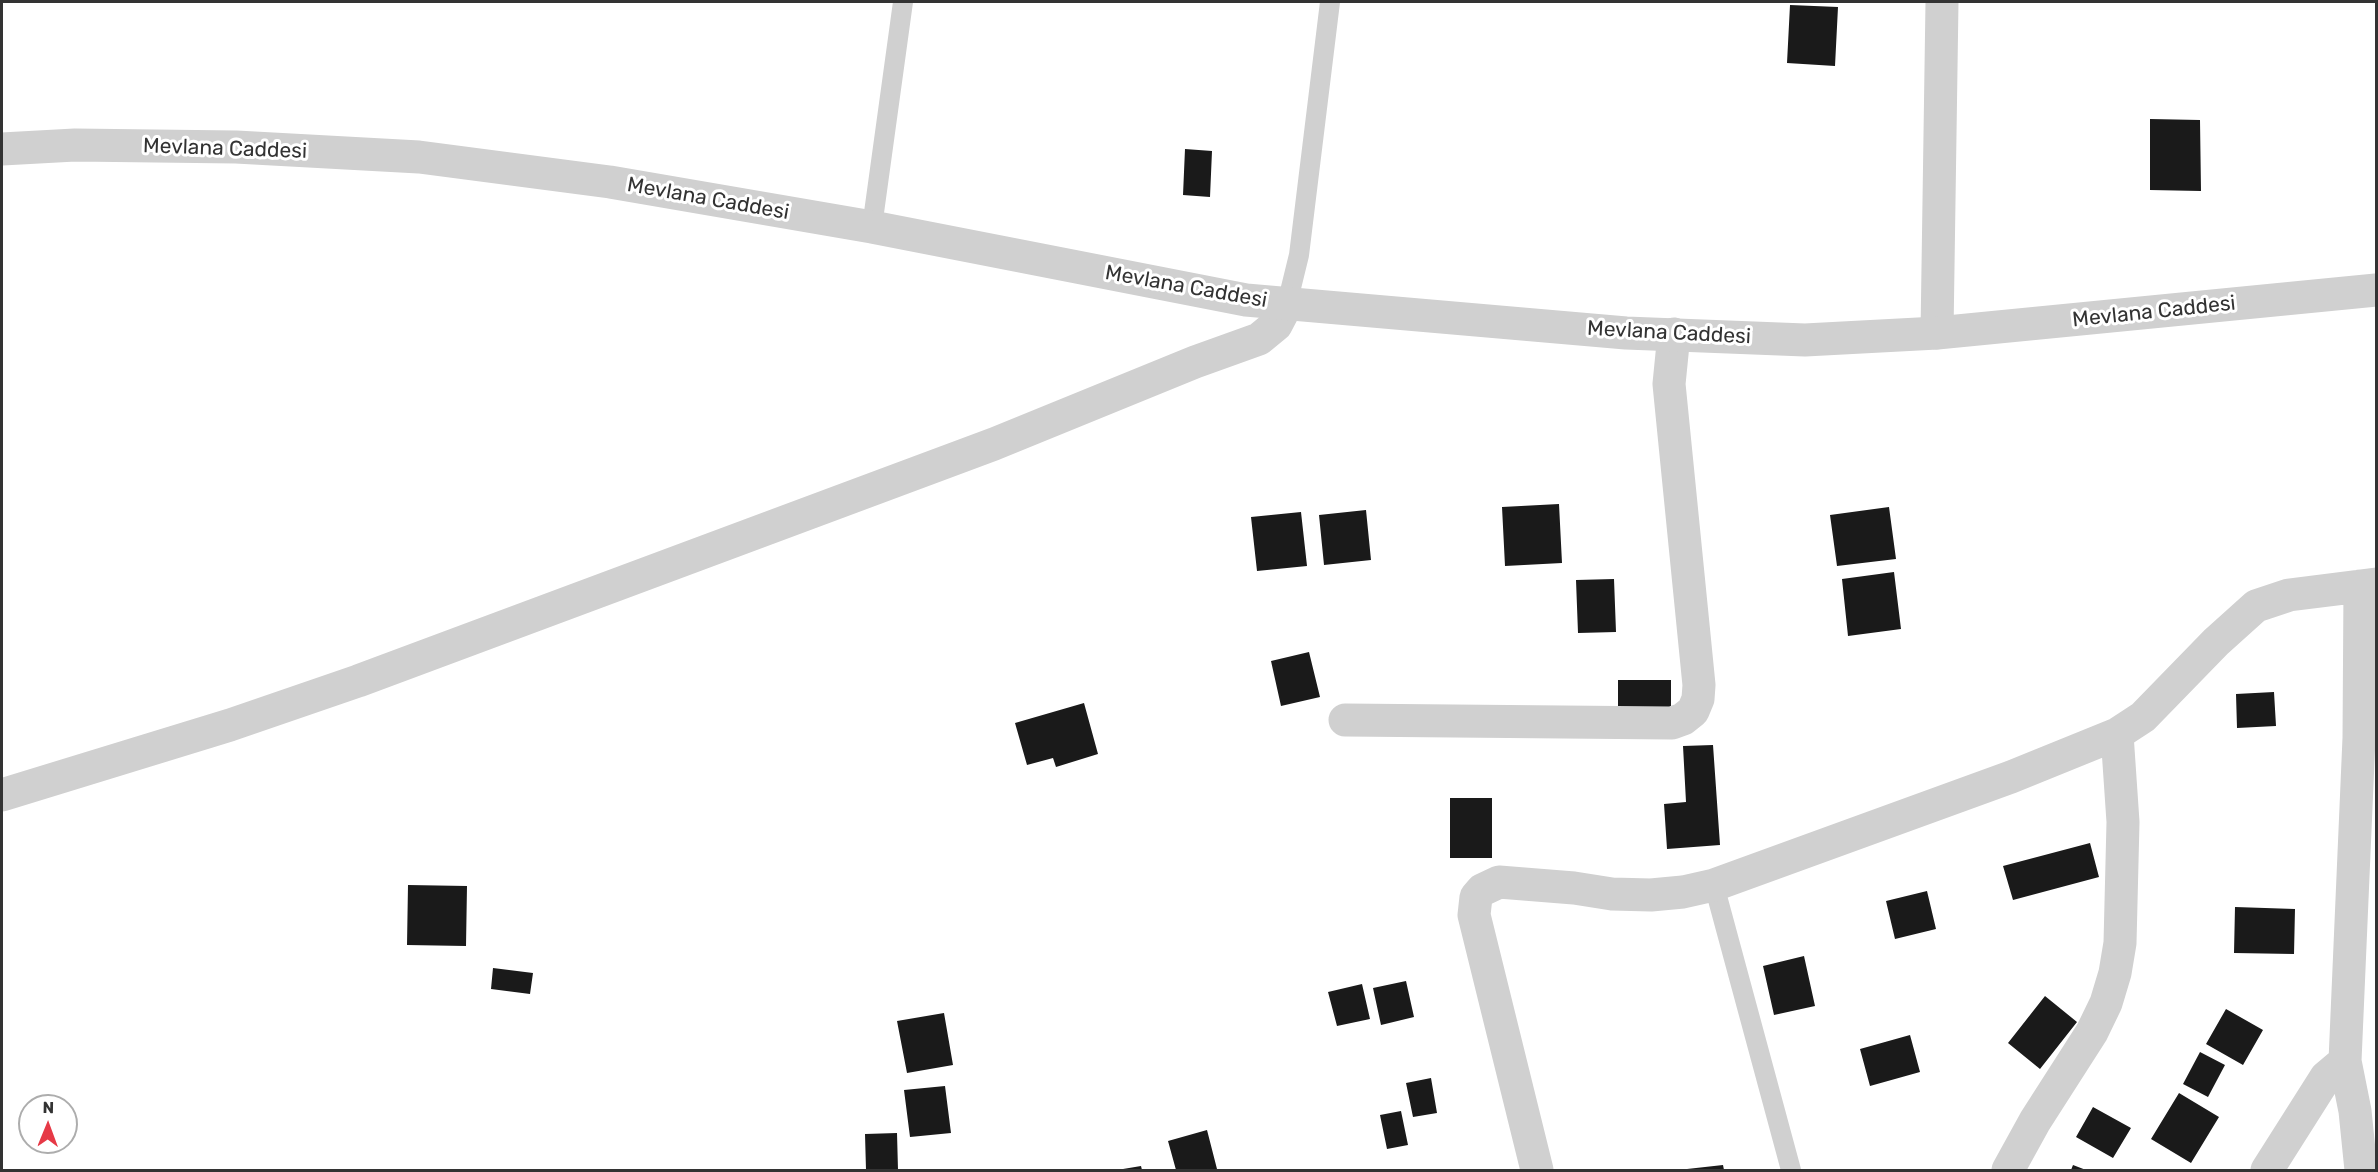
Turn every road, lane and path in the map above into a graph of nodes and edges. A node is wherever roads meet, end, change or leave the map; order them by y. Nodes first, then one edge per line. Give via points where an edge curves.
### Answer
1 (903, 2) edge
2 (1330, 2) edge
3 (1942, 2) edge
4 (2, 149) edge
5 (872, 227) junction
6 (2376, 291) edge
7 (1287, 304) junction
8 (1937, 333) junction
9 (1674, 334) junction
10 (2368, 585) edge
11 (1345, 720) dead end
12 (2117, 734) junction
13 (2, 795) edge
14 (1714, 885) junction
15 (2345, 1061) junction
16 (1537, 1170) edge
17 (1791, 1170) edge
18 (2008, 1170) edge
19 (2267, 1170) edge
20 (2361, 1170) edge

1 - 5 lane
2 - 7 lane via 1299,255
3 - 8 street
4 - 5 street, Mevlana Caddesi via 75,145 236,147 419,157 610,182
5 - 7 street, Mevlana Caddesi via 1246,300
6 - 8 street, Mevlana Caddesi
7 - 9 street, Mevlana Caddesi
7 - 13 street via 1276,325 1259,339 994,444 358,681 209,732
8 - 9 street, Mevlana Caddesi via 1805,340
9 - 11 street via 1669,384 1700,685 1693,711 1672,723
10 - 12 street via 2289,595 2256,606 2143,717
10 - 15 street
12 - 14 street via 2011,777
12 - 18 street via 2123,822 2120,943 2115,973 2092,1032
14 - 16 street via 1651,896 1499,882 1490,884 1476,897 1474,915
14 - 17 lane
15 - 19 street via 2326,1077
15 - 20 street

